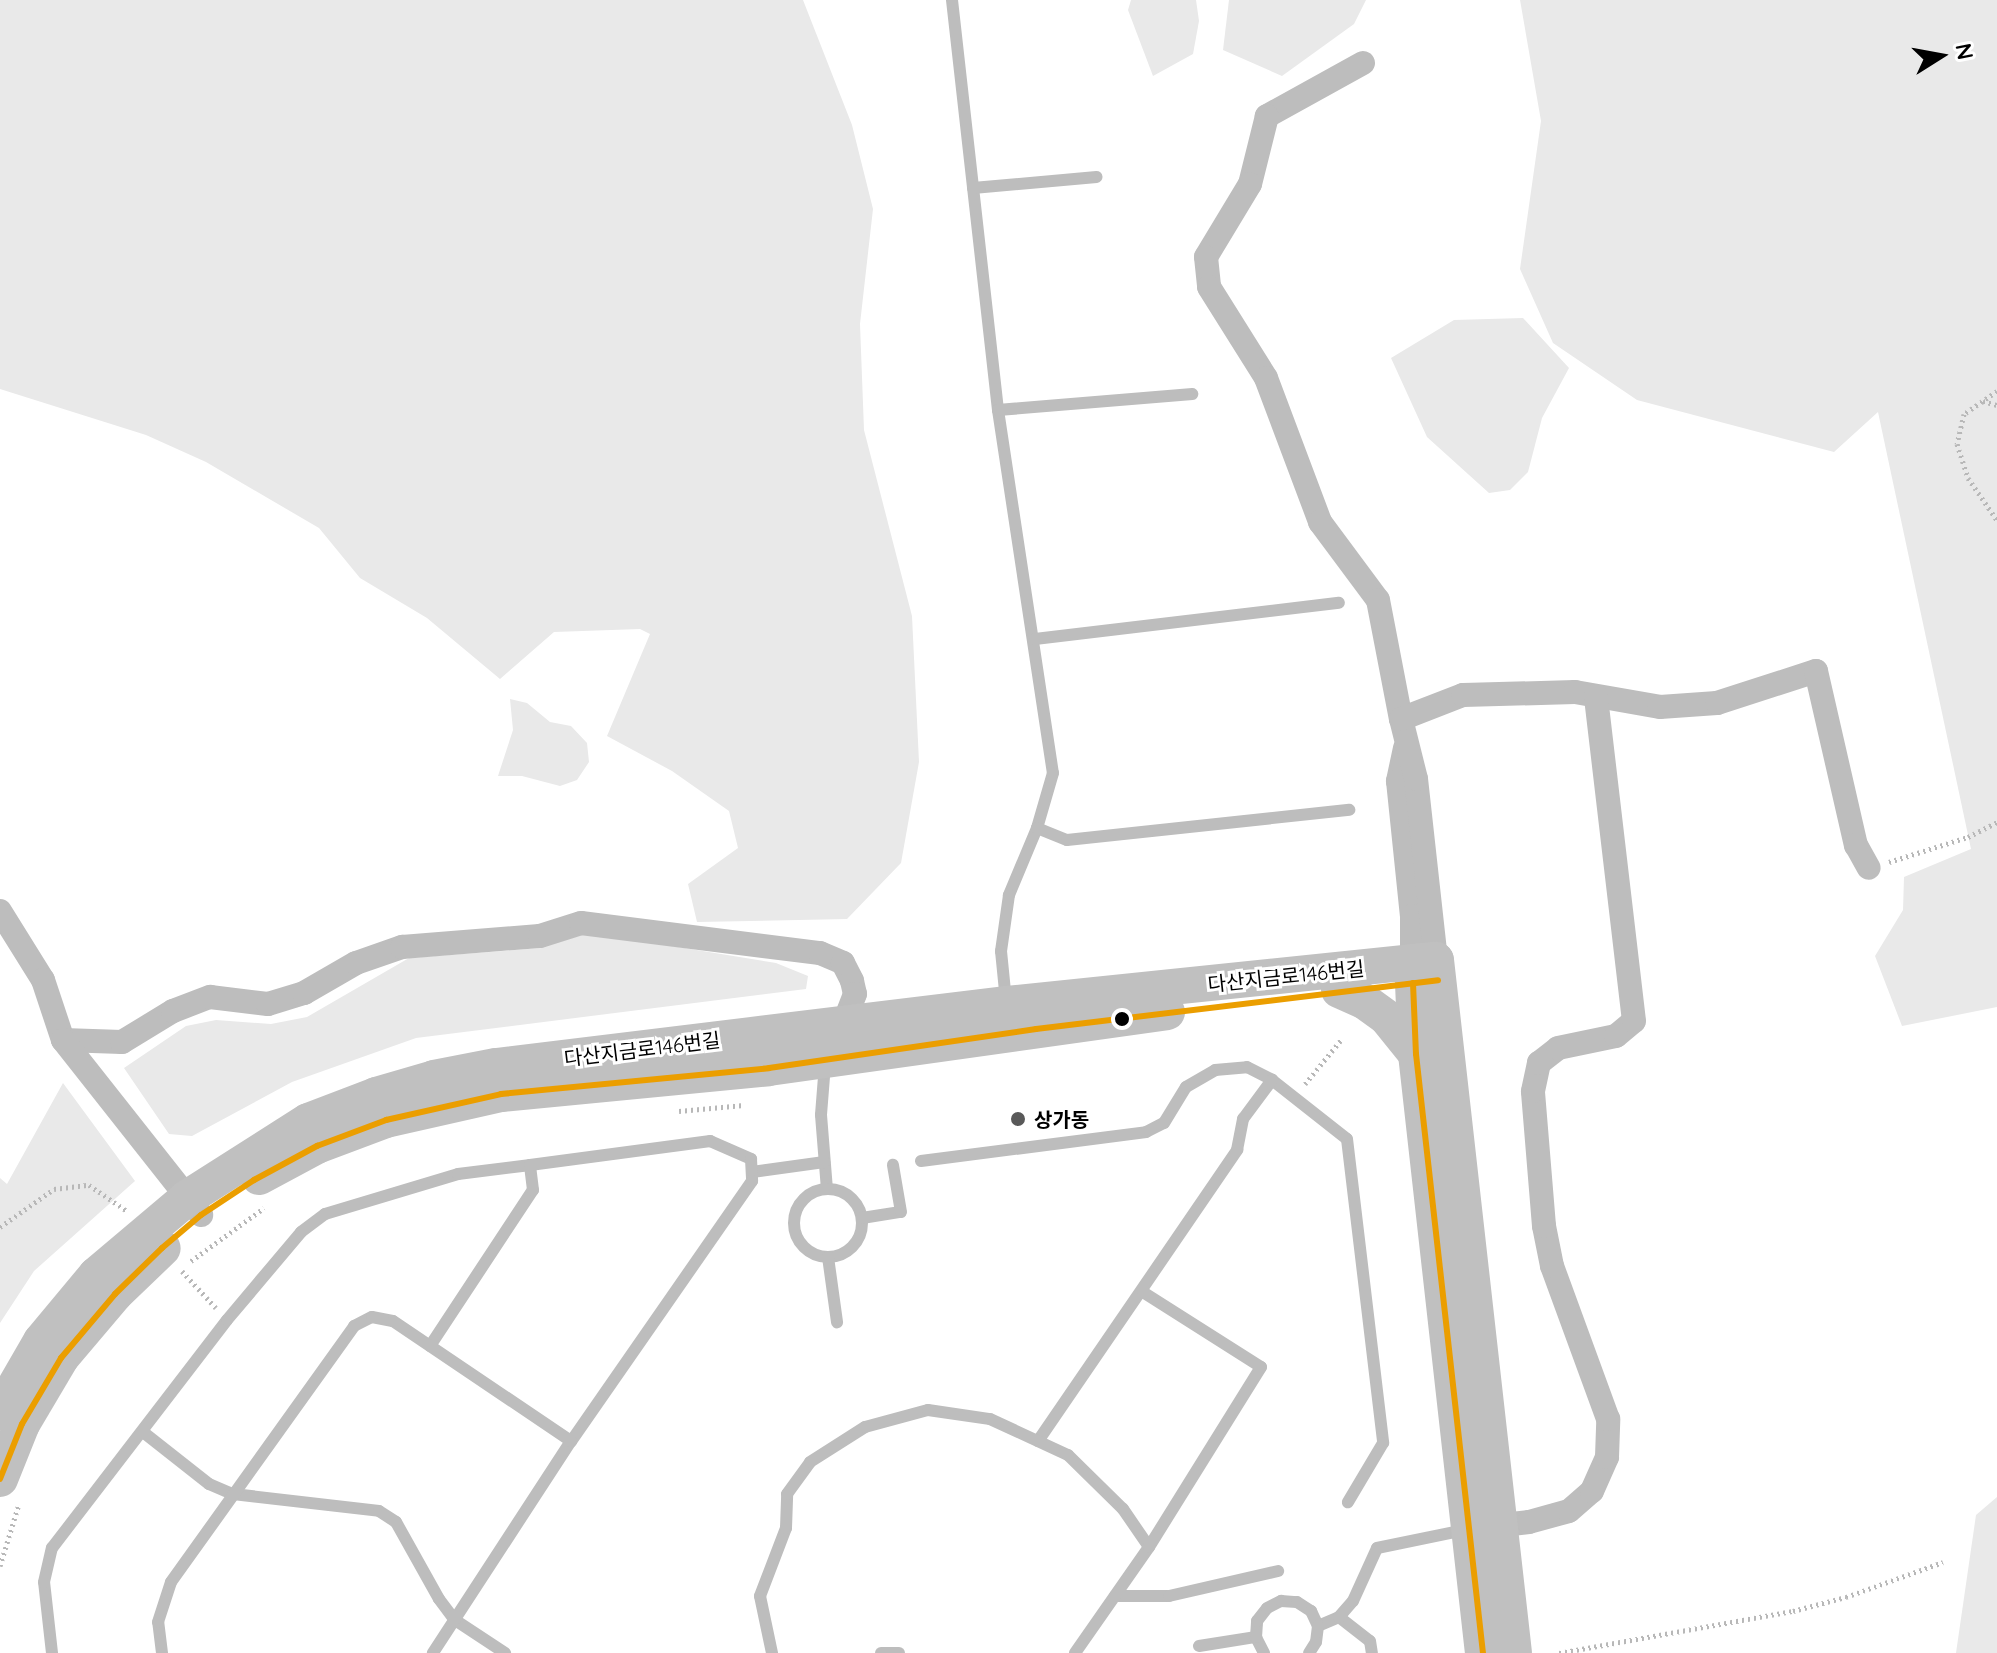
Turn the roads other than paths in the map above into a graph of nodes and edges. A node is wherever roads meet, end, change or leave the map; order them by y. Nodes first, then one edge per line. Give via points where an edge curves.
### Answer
1 (952, 0) edge
2 (1363, 63) dead end
3 (1097, 177) dead end
4 (973, 188) junction
5 (1192, 394) dead end
6 (998, 410) junction
7 (1339, 603) dead end
8 (1035, 639) junction
9 (1596, 696) junction
10 (1401, 719) junction
11 (1349, 810) dead end
12 (1037, 828) junction
13 (1869, 868) road end
14 (0, 911) edge
15 (1425, 972) junction
16 (1339, 990) junction
17 (1007, 1004) junction
18 (63, 1040) junction
19 (834, 1043) junction
20 (1416, 1054) junction
21 (1272, 1080) junction
22 (921, 1161) dead end
23 (824, 1162) junction
24 (530, 1165) junction
25 (893, 1165) dead end
26 (752, 1172) junction
27 (827, 1189) junction
28 (194, 1207) junction
29 (862, 1218) junction
30 (828, 1257) junction
31 (1143, 1292) junction
32 (837, 1322) dead end
33 (430, 1346) junction
34 (0, 1412) edge
35 (143, 1432) junction
36 (571, 1441) junction
37 (1038, 1441) junction
38 (10, 1489) edge
39 (233, 1494) junction
40 (1348, 1502) dead end
41 (1484, 1527) junction
42 (1149, 1547) junction
43 (1278, 1571) dead end
44 (1115, 1596) junction
45 (1339, 1617) junction
46 (455, 1620) junction
47 (1318, 1626) junction
48 (1256, 1637) junction
49 (1199, 1646) dead end
50 (52, 1653) edge
51 (162, 1653) edge
52 (433, 1653) edge
53 (505, 1653) edge
54 (772, 1653) edge
55 (881, 1653) edge
56 (899, 1653) edge
57 (1075, 1653) edge
58 (1264, 1653) edge
59 (1309, 1653) edge
60 (1372, 1653) edge
61 (1483, 1653) edge
62 (1514, 1653) edge

1 - 4 lane
2 - 10 street via 1267,116 1250,184 1206,257 1209,287 1266,378 1320,522 1378,600
3 - 4 lane
4 - 6 lane
5 - 6 lane
6 - 8 lane
7 - 8 lane
8 - 12 lane via 1053,773
9 - 10 street via 1463,695
9 - 13 street via 1660,707 1717,703 1816,671 1856,845
9 - 41 street via 1634,1021 1616,1036 1558,1048 1539,1063 1533,1091 1552,1266 1608,1419 1607,1457 1592,1491 1569,1511
10 - 15 street via 1416,779
11 - 12 lane via 1067,840
12 - 17 lane via 1009,895 1001,951
14 - 18 street via 43,980
15 - 16 street, 다산지금로146번길
15 - 17 street, 다산지금로146번길
15 - 20 street
15 - 41 street
16 - 19 street, 다산지금로146번길 via 1036,1029
16 - 20 street via 1387,1018
17 - 19 street, 다산지금로146번길
18 - 19 street via 122,1042 173,1011 210,997 268,1004 402,947 540,936 581,923 820,953 843,963 855,994
18 - 28 street
19 - 23 lane via 821,1115
19 - 28 street, 다산지금로146번길 via 496,1066 434,1078 308,1121
20 - 41 street
21 - 22 lane via 1247,1067 1215,1070 1186,1087 1164,1123 1146,1132
21 - 31 lane via 1243,1119 1237,1150
21 - 40 lane via 1347,1139 1383,1443
23 - 26 lane
23 - 27 lane
24 - 26 lane via 710,1141 751,1159
24 - 33 lane via 533,1190
24 - 35 lane via 458,1174 325,1214 301,1232 227,1320
25 - 29 lane via 901,1212
26 - 36 lane via 752,1181
27 - 29 lane via 843,1192
27 - 30 lane via 811,1193 799,1205 794,1221 807,1250
28 - 34 street, 다산지금로146번길 via 96,1275 41,1341
28 - 38 street, 다산지금로146번길 via 61,1358 22,1424
29 - 30 lane via 861,1234 852,1248
30 - 32 lane
31 - 37 lane
31 - 42 lane via 1261,1367
33 - 36 lane
33 - 39 lane via 393,1321 372,1317 354,1326
35 - 39 lane via 209,1484
35 - 50 lane via 52,1548 44,1582
36 - 46 lane
37 - 42 lane via 1068,1455 1123,1509
37 - 54 lane via 990,1419 928,1410 865,1427 810,1462 787,1494 786,1528 760,1596
39 - 46 lane via 379,1511 396,1522
39 - 51 lane via 171,1582 158,1622
41 - 45 lane via 1377,1548 1353,1601
41 - 61 street
41 - 62 street
42 - 44 lane
43 - 44 lane via 1169,1596
44 - 57 lane
45 - 47 lane
45 - 60 lane via 1370,1641
46 - 52 lane
46 - 53 lane
47 - 48 lane via 1311,1611 1297,1602 1281,1601 1257,1621
47 - 59 lane
48 - 49 lane
48 - 58 lane
55 - 56 lane

